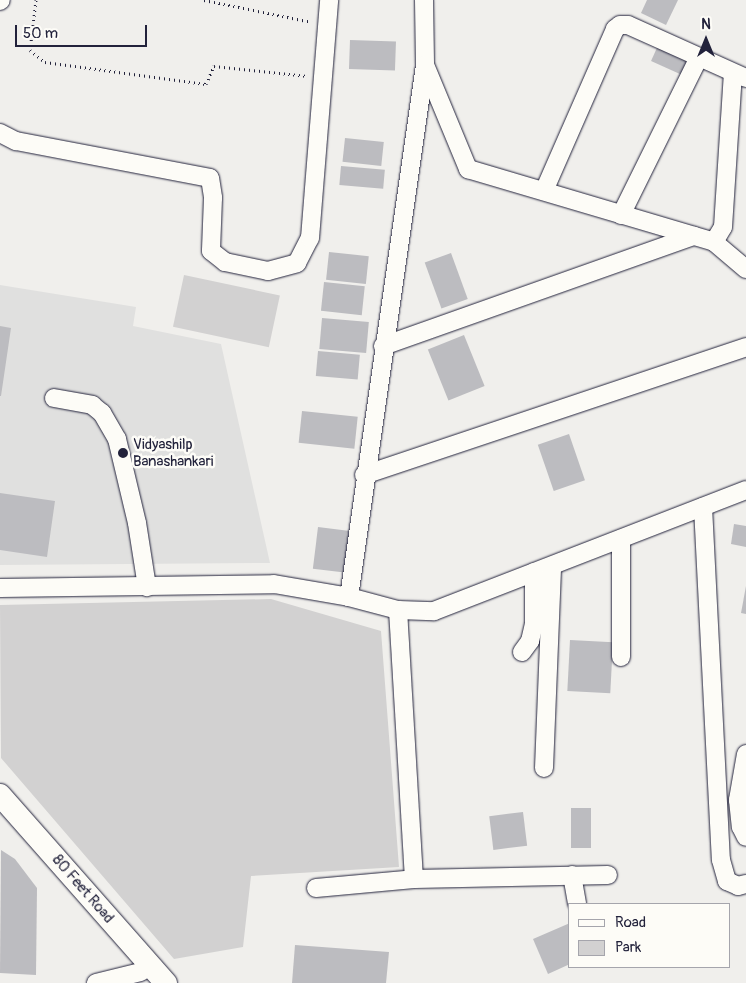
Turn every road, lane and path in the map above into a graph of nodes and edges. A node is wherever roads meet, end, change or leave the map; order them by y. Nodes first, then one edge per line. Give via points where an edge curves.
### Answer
1 (36, 0) edge
2 (204, 0) edge
3 (329, 0) edge
4 (424, 0) edge
5 (327, 25) junction
6 (699, 57) junction
7 (425, 65) junction
8 (740, 75) edge
9 (323, 78) junction
10 (0, 133) edge
11 (544, 192) junction
12 (622, 214) junction
13 (694, 236) junction
14 (714, 242) junction
15 (746, 269) edge
16 (383, 346) junction
17 (746, 347) edge
18 (54, 398) dead end
19 (364, 475) junction
20 (746, 490) edge
21 (703, 507) junction
22 (621, 539) junction
23 (552, 566) junction
24 (534, 572) junction
25 (147, 586) junction
26 (0, 588) edge
27 (349, 597) junction
28 (398, 610) junction
29 (522, 652) dead end
30 (621, 657) dead end
31 (746, 754) edge
32 (544, 768) dead end
33 (0, 795) edge
34 (0, 813) edge
35 (746, 837) edge
36 (572, 875) junction
37 (608, 875) dead end
38 (414, 879) junction
39 (746, 884) edge
40 (316, 888) dead end
41 (577, 903) edge
42 (146, 978) edge
43 (96, 983) edge
44 (166, 983) edge

1 - 9 path via 30,50 45,62 206,84 214,66
2 - 5 path
3 - 5 street
4 - 7 street
5 - 9 street
6 - 8 street
6 - 11 street via 628,25 615,29
6 - 12 street
7 - 11 street via 468,169
7 - 16 street
8 - 14 street via 724,227
9 - 10 street via 310,238 298,263 268,271 225,262 211,251 213,198 210,178 16,141
11 - 12 street
12 - 13 street
13 - 14 street
13 - 16 street
14 - 15 street
16 - 19 street
17 - 19 street
18 - 25 street via 92,406 102,413 117,439 137,524
19 - 27 street
20 - 21 street
21 - 22 street
21 - 39 street via 721,860 727,881 738,886
22 - 23 street
22 - 30 street
23 - 24 street
23 - 32 street
24 - 28 street via 434,611
24 - 29 street via 534,624 530,641
25 - 26 street
25 - 27 street via 274,584
27 - 28 street
28 - 38 street
31 - 35 street via 738,800 741,827
33 - 44 main road, 80 Feet Road
34 - 42 main road, 80 Feet Road
36 - 37 street
36 - 38 street
36 - 41 street
38 - 40 street
42 - 43 street

